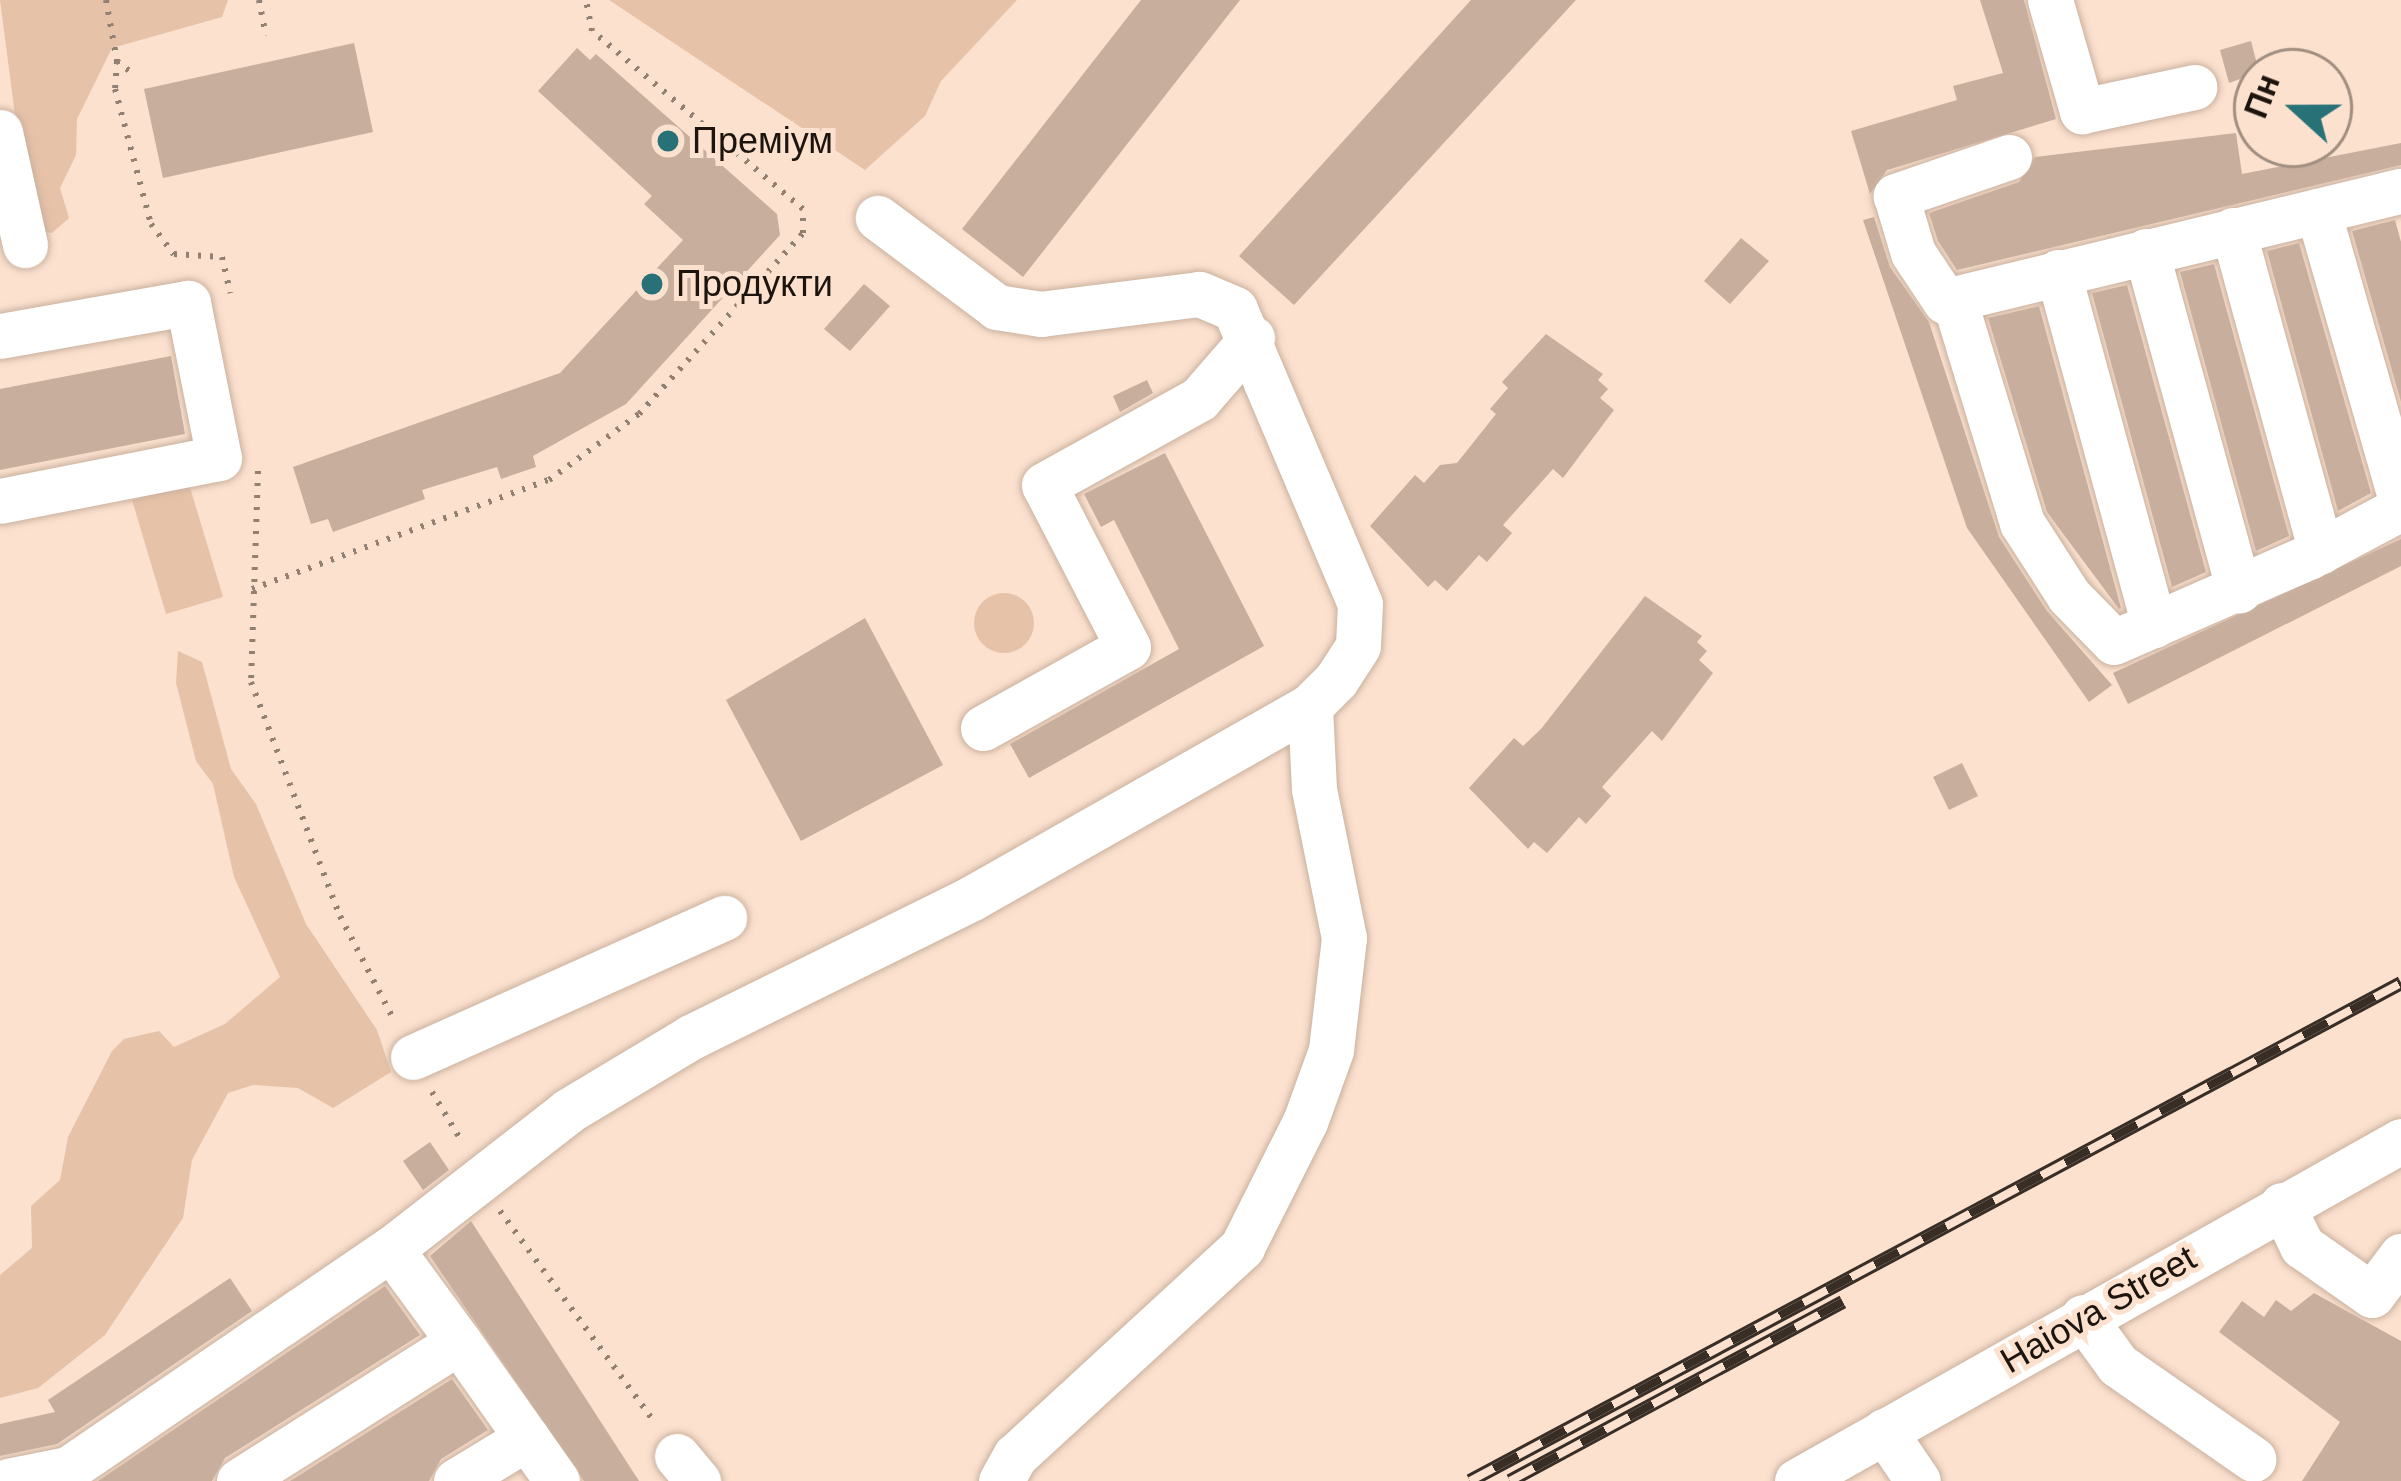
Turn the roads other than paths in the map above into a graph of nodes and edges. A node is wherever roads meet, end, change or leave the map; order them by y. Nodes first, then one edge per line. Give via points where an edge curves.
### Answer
1 (2050, 0) edge
2 (2194, 87) dead end
3 (0, 132) edge
4 (2009, 158) dead end
5 (2401, 191) edge
6 (2318, 211) junction
7 (878, 218) dead end
8 (2233, 230) junction
9 (25, 245) dead end
10 (2146, 250) junction
11 (2058, 272) junction
12 (1954, 299) junction
13 (0, 336) edge
14 (1252, 338) junction
15 (0, 501) edge
16 (2401, 504) edge
17 (2321, 551) junction
18 (2240, 590) junction
19 (2154, 625) junction
20 (1310, 706) junction
21 (983, 728) dead end
22 (724, 918) dead end
23 (413, 1057) road end
24 (2401, 1141) edge
25 (2282, 1205) junction
26 (391, 1249) junction
27 (2401, 1256) edge
28 (2084, 1317) junction
29 (459, 1342) junction
30 (1884, 1431) junction
31 (527, 1438) junction
32 (2252, 1459) dead end
33 (69, 1475) edge
34 (8, 1481) edge
35 (239, 1481) edge
36 (456, 1481) edge
37 (557, 1481) edge
38 (1000, 1481) edge
39 (1797, 1481) edge
40 (1918, 1481) edge

1 - 2 street via 2082,111
3 - 9 street
4 - 12 street via 1896,196 1913,253 1945,302
5 - 6 street
6 - 8 street
6 - 16 street
7 - 14 street via 997,307 1041,314 1199,294 1235,309
8 - 10 street
8 - 17 street
10 - 11 street
10 - 18 street
11 - 12 street
11 - 19 street
12 - 19 street via 2022,523 2069,596 2114,642
13 - 15 street via 188,303 219,458
14 - 20 street via 1360,604 1358,646
14 - 21 street via 1199,399 1044,485 1128,647
16 - 17 street
17 - 18 street
18 - 19 street
20 - 26 street via 973,898 691,1037 568,1112
20 - 38 street via 1314,789 1344,938 1331,1050 1305,1122 1243,1247 1015,1456
22 - 23 street
24 - 25 street, Haiova Street
25 - 27 street via 2302,1246 2372,1295
25 - 28 street, Haiova Street
26 - 29 street
26 - 33 street
28 - 30 street, Haiova Street
28 - 32 street via 2118,1365
29 - 31 street
29 - 35 street
30 - 39 street, Haiova Street
30 - 40 street
31 - 36 street
31 - 37 street
33 - 34 street

